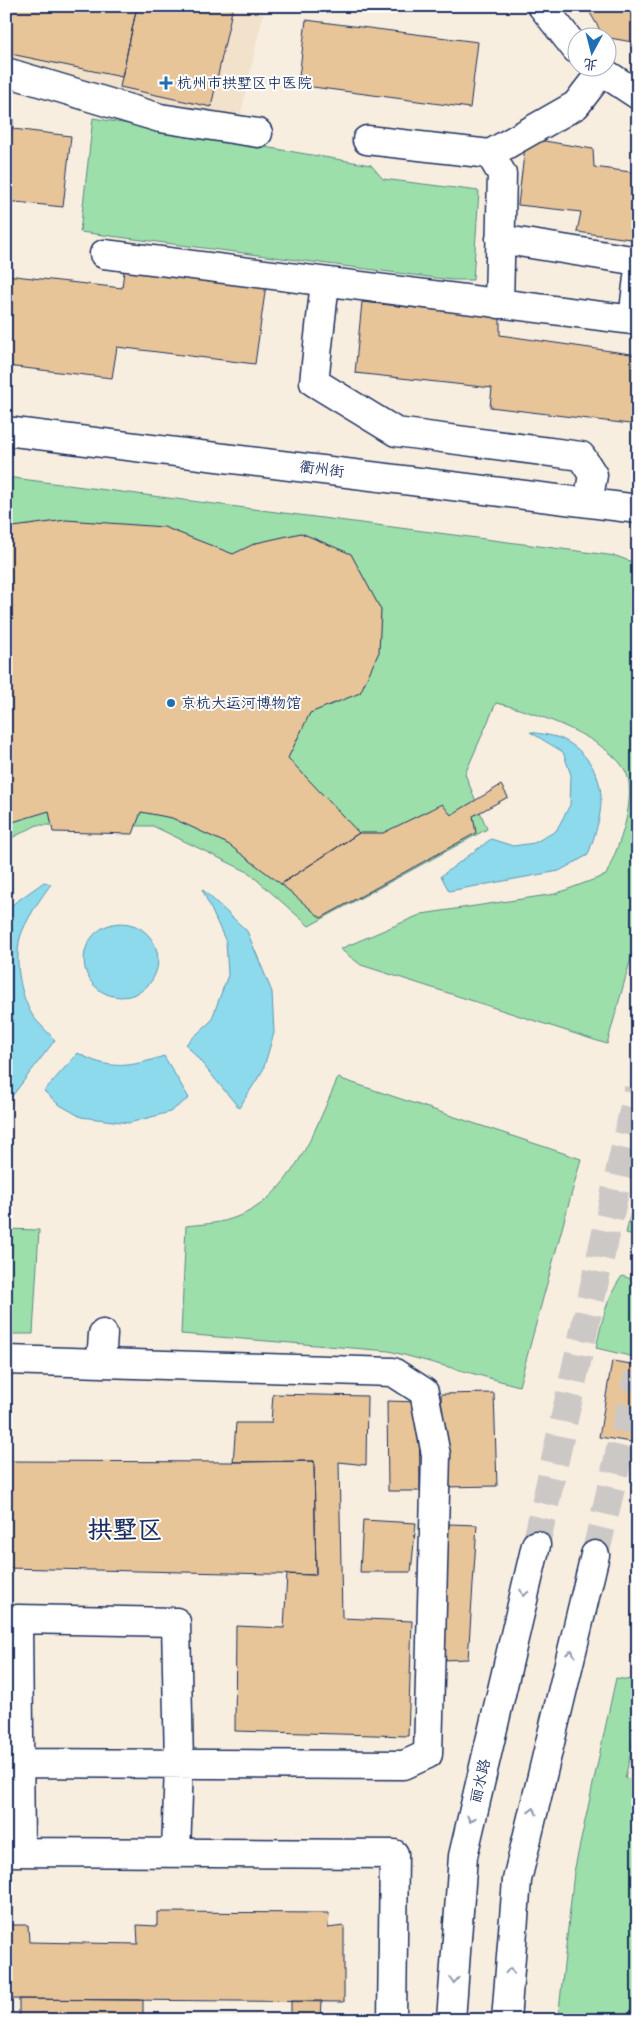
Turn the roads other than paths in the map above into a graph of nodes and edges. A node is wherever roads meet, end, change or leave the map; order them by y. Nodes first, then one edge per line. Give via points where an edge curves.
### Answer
1 (542, 6) edge
2 (566, 36) edge
3 (6, 72) edge
4 (593, 78) edge
5 (612, 78) edge
6 (638, 96) edge
7 (258, 133) dead end
8 (367, 140) dead end
9 (490, 154) junction
10 (500, 239) junction
11 (104, 254) dead end
12 (638, 261) edge
13 (638, 277) edge
14 (325, 282) junction
15 (499, 304) junction
16 (6, 430) edge
17 (588, 502) junction
18 (638, 509) edge
19 (103, 1334) dead end
20 (6, 1360) edge
21 (101, 1363) junction
22 (536, 1545) tunnel mouth
23 (595, 1555) tunnel mouth
24 (12, 1763) edge
25 (179, 1764) junction
26 (13, 1852) edge
27 (176, 1853) junction
28 (392, 2020) edge
29 (451, 2020) edge
30 (506, 2020) edge

1 - 2 main road
3 - 7 main road via 160,118
4 - 9 main road via 576,105
5 - 6 main road
8 - 9 main road
9 - 10 main road via 502,174
10 - 12 main road
10 - 15 main road
11 - 14 main road
13 - 15 main road via 633,320
14 - 15 main road
14 - 17 main road via 314,382 396,432 582,456 593,475
16 - 17 main road, 衢州街
17 - 18 main road, 衢州街
19 - 21 main road
20 - 21 main road
21 - 25 main road via 393,1372 424,1392 436,1454 428,1754 404,1765
22 -> 29 main road, 丽水路 via 463,1856
30 -> 23 main road via 517,1880
24 - 25 main road
24 - 25 main road via 18,1619 176,1622
24 - 26 main road
25 - 27 main road
26 - 27 main road
27 - 28 main road via 394,1854

